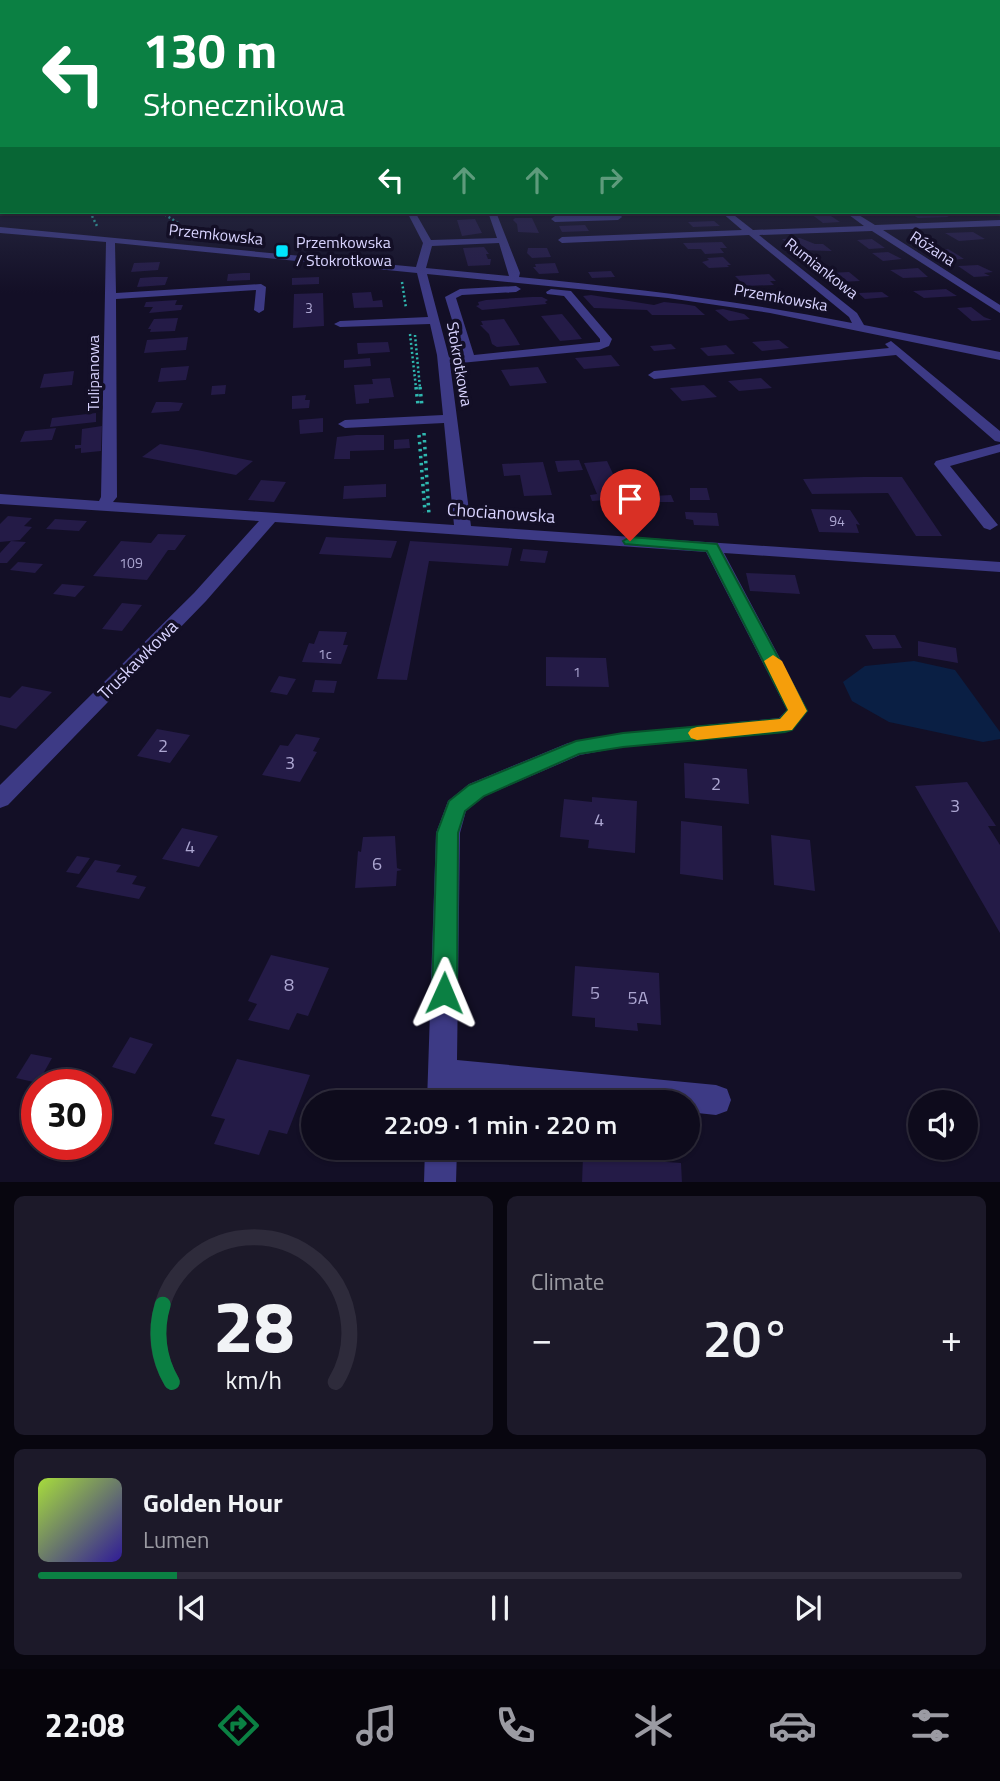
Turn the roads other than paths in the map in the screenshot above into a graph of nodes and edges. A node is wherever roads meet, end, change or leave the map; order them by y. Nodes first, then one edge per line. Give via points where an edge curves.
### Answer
1 (412, 214) edge
2 (493, 214) edge
3 (616, 214) edge
4 (727, 214) edge
5 (852, 214) edge
6 (555, 219) dead end
7 (1000, 223) edge
8 (874, 228) junction
9 (0, 230) edge
10 (751, 233) junction
11 (111, 239) junction
12 (503, 240) junction
13 (562, 240) dead end
14 (428, 243) junction
15 (423, 270) junction
16 (513, 279) junction
17 (563, 288) junction
18 (109, 296) junction
19 (259, 310) dead end
20 (1000, 310) edge
21 (435, 320) junction
22 (340, 324) dead end
23 (860, 328) junction
24 (887, 334) junction
25 (900, 351) junction
26 (1000, 356) edge
27 (470, 359) junction
28 (443, 361) junction
29 (654, 375) dead end
30 (452, 419) junction
31 (345, 424) dead end
32 (1000, 438) edge
33 (1000, 448) edge
34 (0, 499) edge
35 (104, 505) junction
36 (271, 517) junction
37 (990, 525) dead end
38 (463, 530) junction
39 (712, 547) junction
40 (1000, 567) edge
41 (0, 799) edge
42 (443, 1073) junction
43 (442, 1090) edge
44 (716, 1100) dead end
45 (441, 1160) edge
46 (440, 1182) edge

1 - 14 street
2 - 12 street
3 - 6 street via 618,217
4 - 10 street, Rumiankowa
5 - 8 street, Różana
7 - 8 street
8 - 10 street
8 - 20 street, Różana
9 - 11 street, Przemkowska
10 - 13 street
10 - 23 street, Rumiankowa via 853,315
11 - 15 street, Przemkowska
11 - 18 street, Tulipanowa
12 - 14 street
12 - 16 street
14 - 15 street, Stokrotkowa via 420,264
15 - 16 street, Przemkowska
15 - 21 street, Stokrotkowa
16 - 17 street, Przemkowska
17 - 23 street, Przemkowska via 725,303
17 - 27 street via 503,289 450,297
17 - 27 street via 606,339 605,344
18 - 19 street via 261,288
18 - 35 street, Tulipanowa via 108,497
21 - 22 street
21 - 28 street, Stokrotkowa
23 - 24 street, Przemkowska
24 - 25 street via 887,340
24 - 26 street, Przemkowska
25 - 29 street
25 - 32 street
27 - 28 street
28 - 30 street, Stokrotkowa
30 - 31 street
30 - 38 street, Stokrotkowa
33 - 37 street via 942,464
34 - 35 street, Chocianowska
35 - 36 street, Chocianowska
36 - 38 street, Chocianowska
36 - 41 street, Truskawkowa via 200,597
38 - 39 street, Chocianowska
39 - 40 street, Chocianowska
39 - 42 street via 798,711 785,725 576,748 477,790 456,807 448,833
42 - 43 street
42 - 44 street
45 - 46 street

